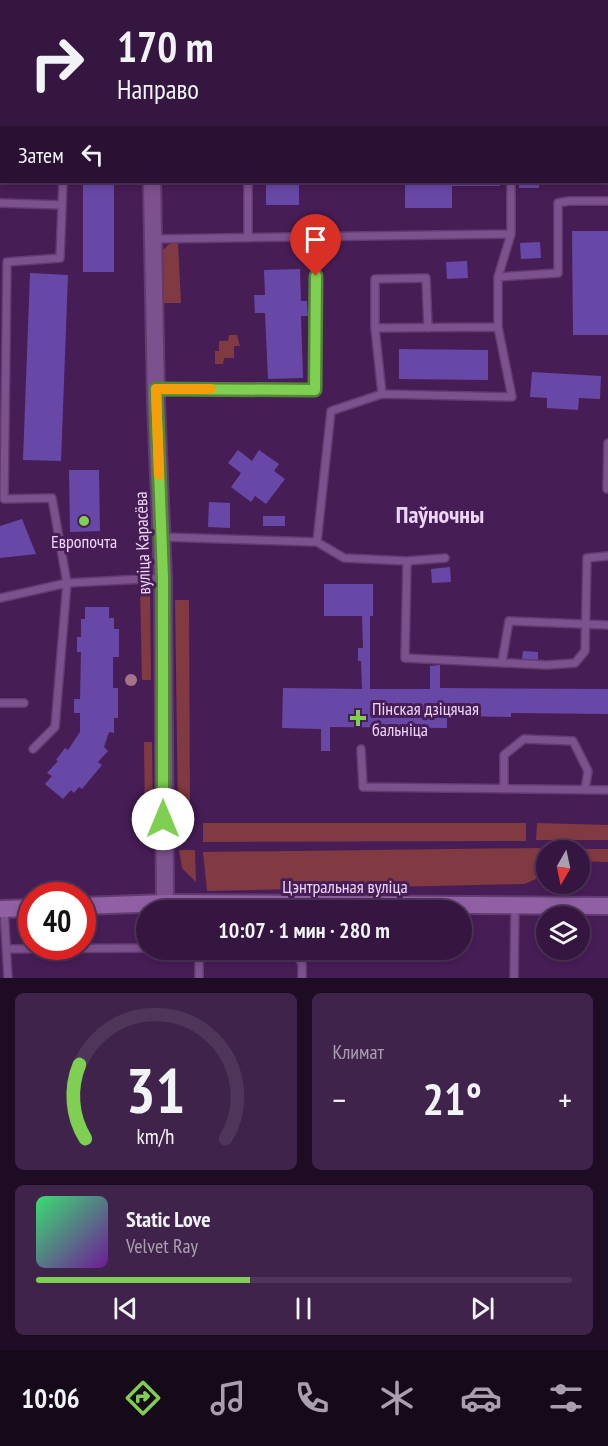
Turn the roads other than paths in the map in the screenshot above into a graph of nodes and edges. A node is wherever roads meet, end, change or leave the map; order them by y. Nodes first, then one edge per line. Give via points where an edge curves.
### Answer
1 (63, 183) edge
2 (152, 183) edge
3 (248, 183) edge
4 (511, 183) edge
5 (608, 201) edge
6 (0, 203) edge
7 (62, 205) junction
8 (511, 234) junction
9 (248, 238) junction
10 (154, 239) junction
11 (316, 276) dead end
12 (498, 278) junction
13 (498, 327) junction
14 (375, 328) junction
15 (428, 328) junction
16 (156, 389) junction
17 (382, 394) junction
18 (608, 443) edge
19 (607, 489) edge
20 (2, 499) edge
21 (162, 537) junction
22 (317, 542) junction
23 (608, 556) edge
24 (445, 558) dead end
25 (407, 561) junction
26 (163, 578) junction
27 (67, 584) junction
28 (0, 598) edge
29 (586, 624) junction
30 (608, 625) edge
31 (502, 662) junction
32 (24, 702) dead end
33 (0, 703) edge
34 (33, 749) dead end
35 (362, 749) dead end
36 (504, 789) junction
37 (585, 790) junction
38 (608, 790) edge
39 (165, 900) edge
40 (136, 904) edge
41 (96, 905) edge
42 (472, 906) edge
43 (515, 906) junction
44 (608, 906) edge
45 (18, 908) edge
46 (2, 909) edge
47 (136, 948) edge
48 (7, 949) junction
49 (199, 960) edge
50 (300, 960) edge
51 (8, 978) edge
52 (199, 978) edge
53 (302, 978) edge
54 (514, 978) edge

1 - 7 lane
2 - 10 street, вуліца Карасёва
3 - 9 lane
4 - 8 lane
5 - 12 lane via 558,203 558,273
6 - 7 lane
7 - 20 lane via 60,258 7,262
8 - 9 lane
8 - 12 lane
9 - 10 lane
10 - 16 street, вуліца Карасёва
11 - 16 lane via 315,390
12 - 13 lane
13 - 15 lane
13 - 17 lane via 512,397
14 - 15 lane
14 - 15 lane via 375,279 426,278
14 - 17 lane
16 - 21 street, вуліца Карасёва
17 - 22 lane via 331,411
18 - 19 lane
20 - 27 lane via 52,498
21 - 22 lane
21 - 26 street, вуліца Карасёва
22 - 25 lane via 344,558
23 - 29 lane via 587,558
24 - 25 lane
25 - 31 lane via 405,658
26 - 27 lane
26 - 39 street, вуліца Карасёва
27 - 28 lane
27 - 34 lane via 55,727
29 - 30 lane
29 - 31 lane via 585,651 575,663
29 - 31 lane via 509,621
32 - 33 lane
35 - 36 lane via 363,787
36 - 37 lane
36 - 37 lane via 504,755 524,739 573,741 588,771
37 - 38 lane
40 - 41 main road, Цэнтральная вуліца
42 - 43 main road, Цэнтральная вуліца
43 - 44 main road, Цэнтральная вуліца
43 - 54 lane
45 - 46 main road
46 - 48 lane
47 - 48 lane
48 - 51 lane
49 - 52 lane
50 - 53 lane

